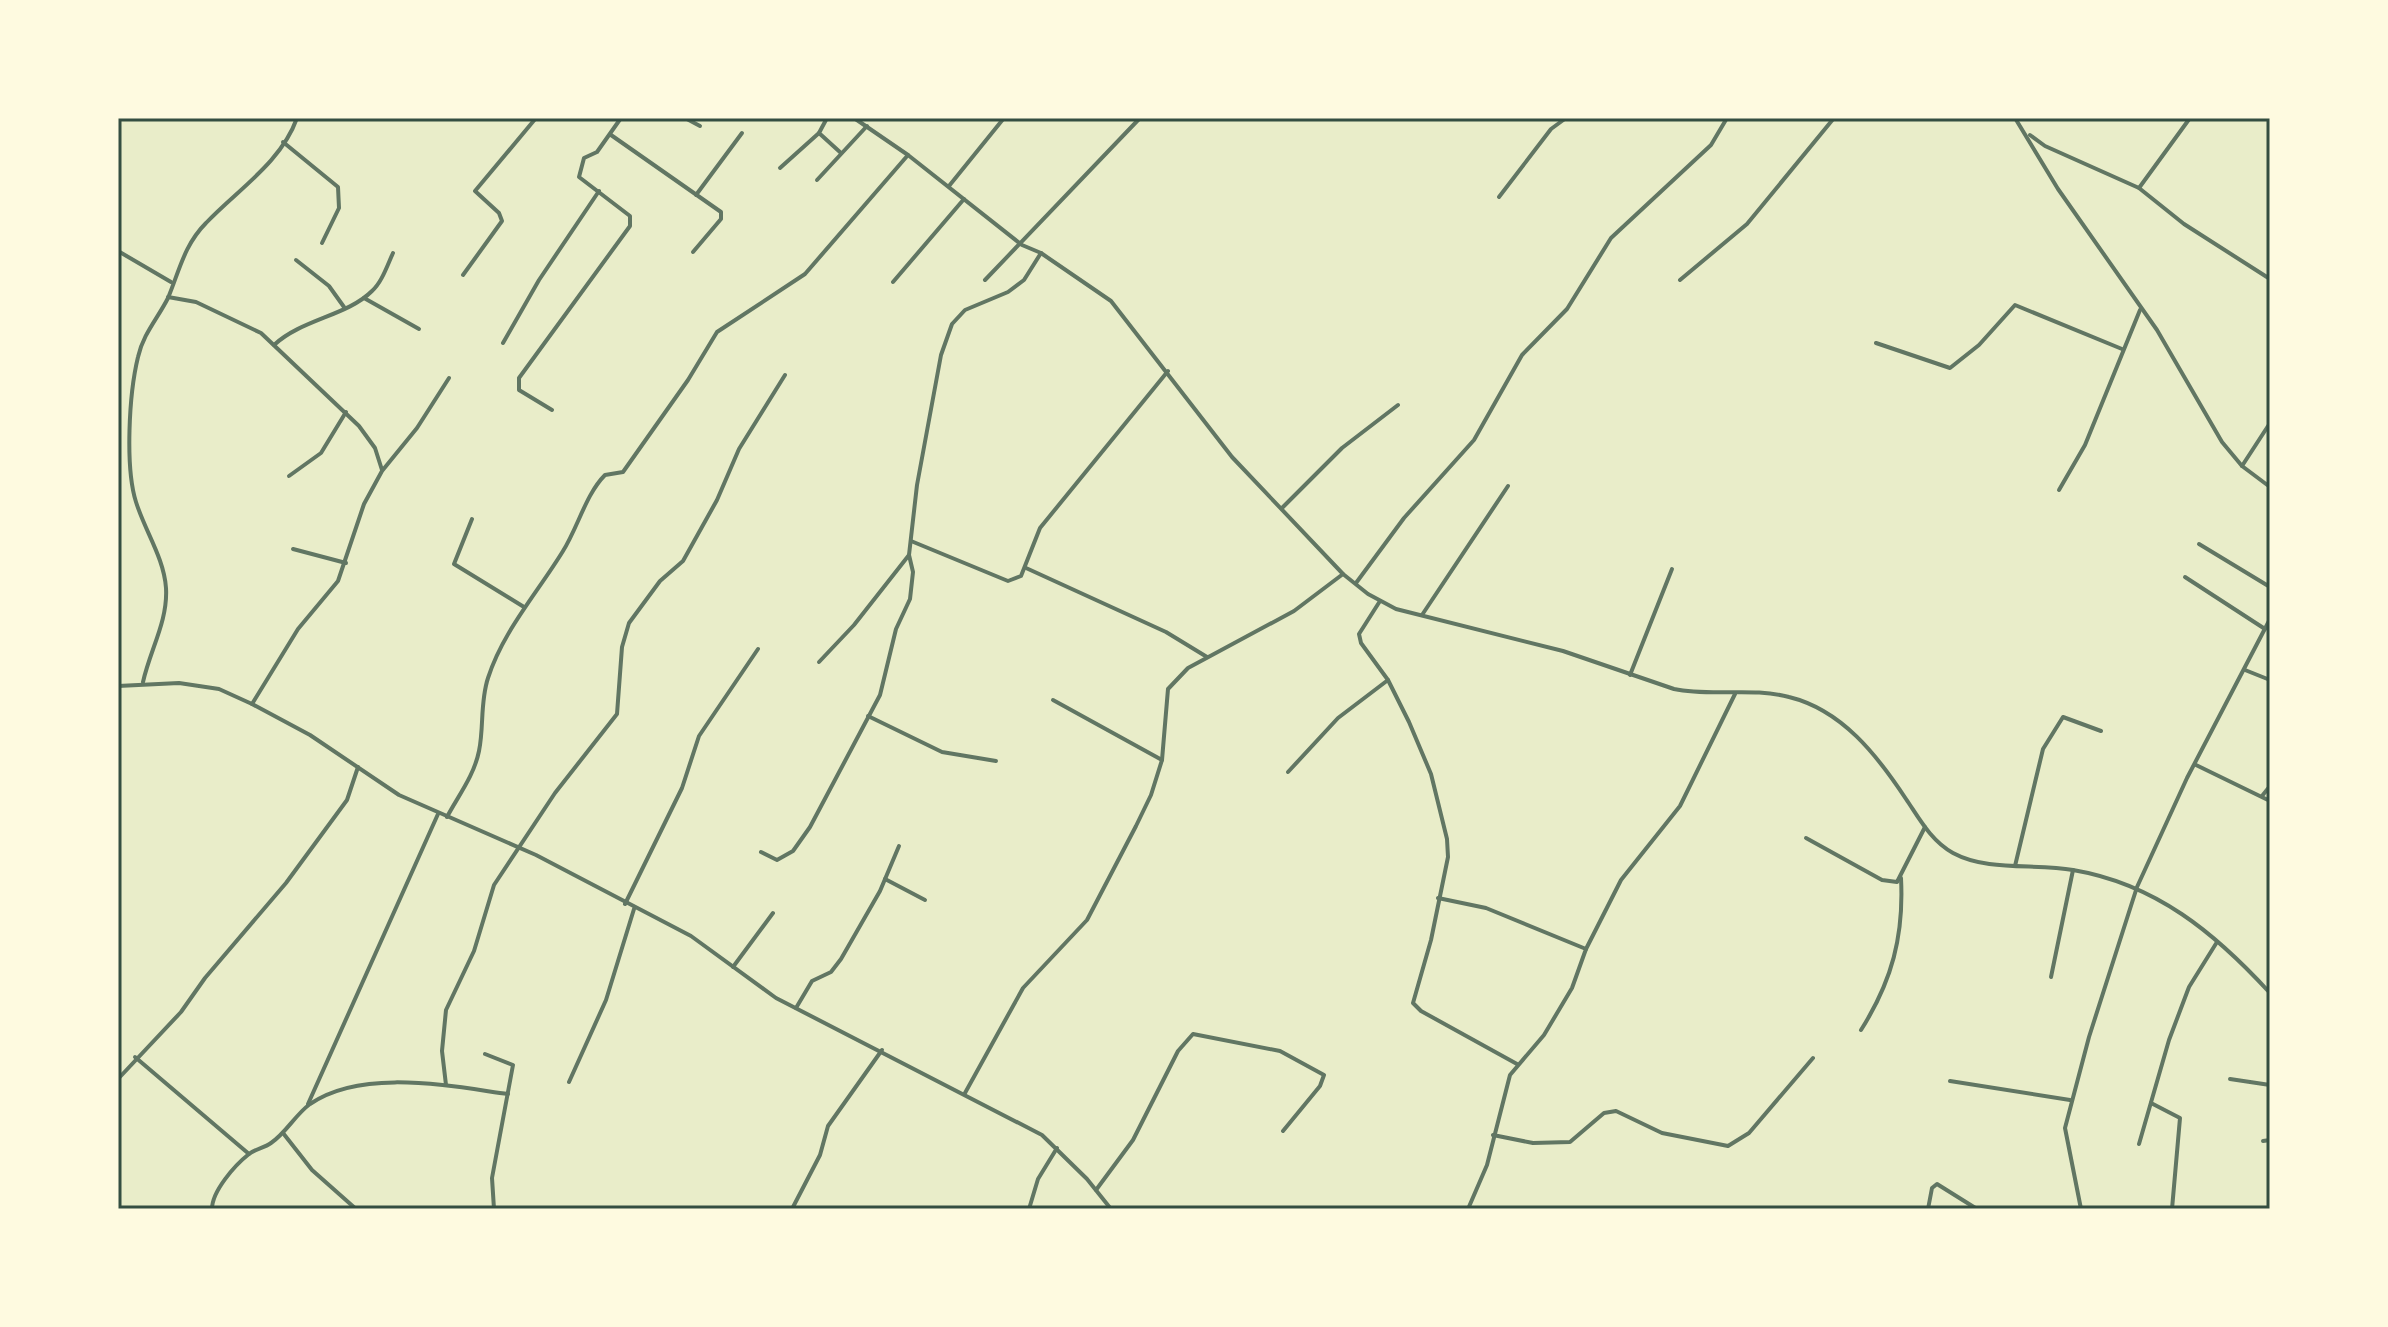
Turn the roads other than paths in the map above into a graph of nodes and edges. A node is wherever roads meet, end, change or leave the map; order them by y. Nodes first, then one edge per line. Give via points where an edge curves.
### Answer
1 (297, 118) edge
2 (536, 118) edge
3 (621, 118) edge
4 (685, 118) edge
5 (827, 118) edge
6 (1004, 118) edge
7 (1140, 118) edge
8 (1566, 118) edge
9 (1727, 118) edge
10 (1834, 118) edge
11 (2015, 118) edge
12 (2190, 118) edge
13 (858, 119) edge
14 (700, 126) dead end
15 (867, 126) junction
16 (742, 133) dead end
17 (819, 133) junction
18 (2028, 134) junction
19 (611, 135) junction
20 (283, 142) junction
21 (841, 153) junction
22 (908, 155) junction
23 (780, 168) dead end
24 (817, 180) dead end
25 (949, 186) junction
26 (2139, 188) junction
27 (599, 191) junction
28 (696, 195) junction
29 (1499, 197) dead end
30 (964, 199) junction
31 (322, 243) dead end
32 (1022, 245) junction
33 (118, 251) edge
34 (693, 252) dead end
35 (393, 253) dead end
36 (1041, 253) junction
37 (296, 260) dead end
38 (463, 275) dead end
39 (2270, 279) edge
40 (985, 280) dead end
41 (1680, 280) dead end
42 (171, 282) junction
43 (893, 282) dead end
44 (168, 297) junction
45 (364, 298) junction
46 (344, 307) junction
47 (2141, 309) junction
48 (419, 329) dead end
49 (503, 343) dead end
50 (1876, 343) dead end
51 (274, 345) junction
52 (2122, 349) junction
53 (1168, 371) junction
54 (785, 375) dead end
55 (449, 378) dead end
56 (1398, 405) dead end
57 (552, 410) dead end
58 (346, 412) junction
59 (2270, 423) edge
60 (2242, 466) junction
61 (382, 471) junction
62 (289, 476) dead end
63 (1508, 486) dead end
64 (2270, 487) edge
65 (2059, 490) dead end
66 (1282, 508) junction
67 (472, 519) dead end
68 (910, 541) junction
69 (2199, 544) dead end
70 (293, 549) dead end
71 (909, 555) junction
72 (346, 563) junction
73 (1026, 568) junction
74 (1672, 569) dead end
75 (1343, 574) junction
76 (2185, 577) dead end
77 (1356, 583) junction
78 (2270, 587) edge
79 (1380, 601) junction
80 (524, 607) junction
81 (1422, 615) junction
82 (2270, 619) edge
83 (2265, 629) junction
84 (758, 649) dead end
85 (1208, 657) junction
86 (819, 662) dead end
87 (2245, 670) junction
88 (1630, 675) junction
89 (1388, 680) junction
90 (2270, 680) edge
91 (143, 682) junction
92 (118, 686) edge
93 (1735, 694) junction
94 (1053, 700) dead end
95 (252, 704) junction
96 (868, 716) junction
97 (2101, 731) dead end
98 (1162, 760) junction
99 (996, 761) dead end
100 (2196, 765) junction
101 (358, 767) junction
102 (1288, 772) dead end
103 (2270, 786) edge
104 (2262, 796) junction
105 (2270, 801) edge
106 (438, 814) junction
107 (447, 817) junction
108 (1925, 827) junction
109 (1806, 838) dead end
110 (899, 846) dead end
111 (520, 847) junction
112 (761, 852) dead end
113 (2015, 866) junction
114 (2073, 870) junction
115 (1901, 878) junction
116 (885, 879) junction
117 (2137, 887) junction
118 (1438, 898) junction
119 (925, 900) dead end
120 (625, 904) junction
121 (634, 909) junction
122 (773, 913) dead end
123 (2217, 941) junction
124 (1586, 949) junction
125 (733, 967) junction
126 (2051, 977) dead end
127 (2270, 993) edge
128 (796, 1008) junction
129 (1861, 1030) dead end
130 (882, 1050) junction
131 (485, 1054) dead end
132 (135, 1056) junction
133 (1813, 1058) dead end
134 (1517, 1064) junction
135 (118, 1079) edge
136 (2230, 1079) dead end
137 (1950, 1081) dead end
138 (569, 1082) dead end
139 (446, 1085) junction
140 (2270, 1085) edge
141 (965, 1093) junction
142 (508, 1094) junction
143 (2070, 1100) junction
144 (2151, 1103) junction
145 (307, 1106) junction
146 (1283, 1131) dead end
147 (283, 1133) junction
148 (1493, 1135) junction
149 (2270, 1140) edge
150 (2263, 1141) dead end
151 (2139, 1144) dead end
152 (1057, 1148) junction
153 (249, 1154) junction
154 (1096, 1190) junction
155 (212, 1209) edge
156 (356, 1209) edge
157 (494, 1209) edge
158 (792, 1209) edge
159 (1029, 1209) edge
160 (1111, 1209) edge
161 (1468, 1209) edge
162 (1928, 1209) edge
163 (1977, 1209) edge
164 (2081, 1209) edge
165 (2172, 1209) edge

1 - 20 street
2 - 38 street via 475,191 502,221
3 - 19 street
4 - 14 street
5 - 17 street
6 - 25 street
7 - 32 street
8 - 29 street via 1551,129
9 - 77 street via 1711,145 1611,238 1567,309 1522,355 1474,440 1404,518
10 - 41 street via 1747,224
11 - 18 street
12 - 26 street
13 - 15 street
15 - 21 street
15 - 22 street
16 - 28 street
17 - 21 street
17 - 23 street
18 - 26 street
18 - 47 street via 2058,189
19 - 27 street via 584,158 579,177
19 - 28 street
20 - 31 street via 338,187 339,208
20 - 42 street via 250,183 203,225
21 - 24 street
22 - 25 street
22 - 80 street via 805,274 717,332 623,472 605,475 595,487 562,552
25 - 30 street
26 - 39 street
27 - 49 street
27 - 57 street via 630,216 630,226 519,378 519,390
28 - 34 street via 722,216
30 - 32 street
30 - 43 street
32 - 36 street
32 - 40 street
33 - 42 street
35 - 45 street via 378,284
36 - 53 street via 1111,301
36 - 68 street via 1024,280 965,310 952,324 941,355
37 - 46 street via 329,286
42 - 44 street
44 - 51 street via 214,309
44 - 91 street via 138,357 129,445 131,483 166,583 163,620
45 - 46 street
45 - 48 street
46 - 51 street via 291,329
47 - 52 street
47 - 60 street
50 - 52 street via 1950,368 2015,305
51 - 58 street
52 - 65 street via 2085,445
53 - 66 street via 1232,457
53 - 73 street via 1040,528
54 - 111 street via 739,449 683,561 660,581 629,623 617,714
55 - 61 street
56 - 66 street via 1342,448
58 - 61 street via 375,448
58 - 62 street via 321,453
59 - 60 street
60 - 64 street
61 - 72 street via 364,504
63 - 81 street
66 - 75 street
67 - 80 street via 454,564
68 - 71 street
68 - 73 street via 1008,581
69 - 78 street
70 - 72 street
71 - 86 street
71 - 96 street via 910,599 896,629 880,695
72 - 95 street
73 - 85 street via 1166,632
74 - 88 street
75 - 77 street
75 - 85 street via 1294,611
76 - 83 street
77 - 79 street
79 - 81 street
79 - 89 street via 1359,634
80 - 107 street via 492,667 479,751
81 - 88 street via 1563,651
82 - 83 street
83 - 87 street
84 - 120 street via 699,736 682,788
85 - 98 street via 1168,689
87 - 90 street
87 - 100 street
88 - 93 street via 1693,693
89 - 102 street via 1338,718
89 - 118 street via 1431,774 1443,815 1449,847
91 - 92 street
91 - 95 street via 219,689
93 - 108 street via 1790,697 1843,722 1893,779
93 - 124 street via 1680,806 1621,880
94 - 98 street
95 - 101 street
96 - 99 street via 942,752
96 - 112 street via 793,851 781,860
97 - 113 street via 2063,717 2043,749
98 - 141 street via 1151,795 1087,920 1023,988
100 - 104 street
100 - 117 street
101 - 106 street
101 - 132 street via 347,800 286,883 181,1012
103 - 104 street
104 - 105 street
106 - 107 street
106 - 145 street
107 - 111 street
108 - 113 street via 1952,853
108 - 115 street
109 - 115 street via 1882,880
110 - 116 street
111 - 120 street
111 - 139 street via 494,885 474,951 446,1010
113 - 114 street
114 - 117 street
114 - 126 street
115 - 129 street via 1900,942
116 - 119 street
116 - 128 street via 841,959 831,972 812,981
117 - 123 street via 2170,904
117 - 143 street
118 - 124 street via 1486,908
118 - 134 street via 1413,1003
120 - 121 street
121 - 125 street via 691,936
121 - 138 street via 606,1000
122 - 125 street
123 - 127 street
123 - 144 street via 2189,987
124 - 134 street via 1572,988 1544,1035
125 - 128 street
128 - 130 street
130 - 141 street
130 - 158 street via 828,1126 820,1155
131 - 142 street via 512,1062
132 - 135 street
132 - 153 street
133 - 148 street via 1749,1133 1728,1146 1662,1133 1616,1111 1604,1113 1570,1142 1533,1143
134 - 148 street
136 - 140 street
137 - 143 street
139 - 142 street
139 - 145 street via 353,1087
141 - 152 street
142 - 157 street via 492,1178
143 - 164 street via 2065,1128
144 - 151 street
144 - 165 street via 2180,1118
145 - 147 street
146 - 154 street via 1324,1075 1280,1051 1193,1034 1178,1051 1133,1140
147 - 153 street
147 - 156 street via 312,1170
148 - 161 street
149 - 150 street
152 - 154 street
152 - 159 street via 1038,1179
153 - 155 street via 217,1191
154 - 160 street
162 - 163 street via 1937,1184

